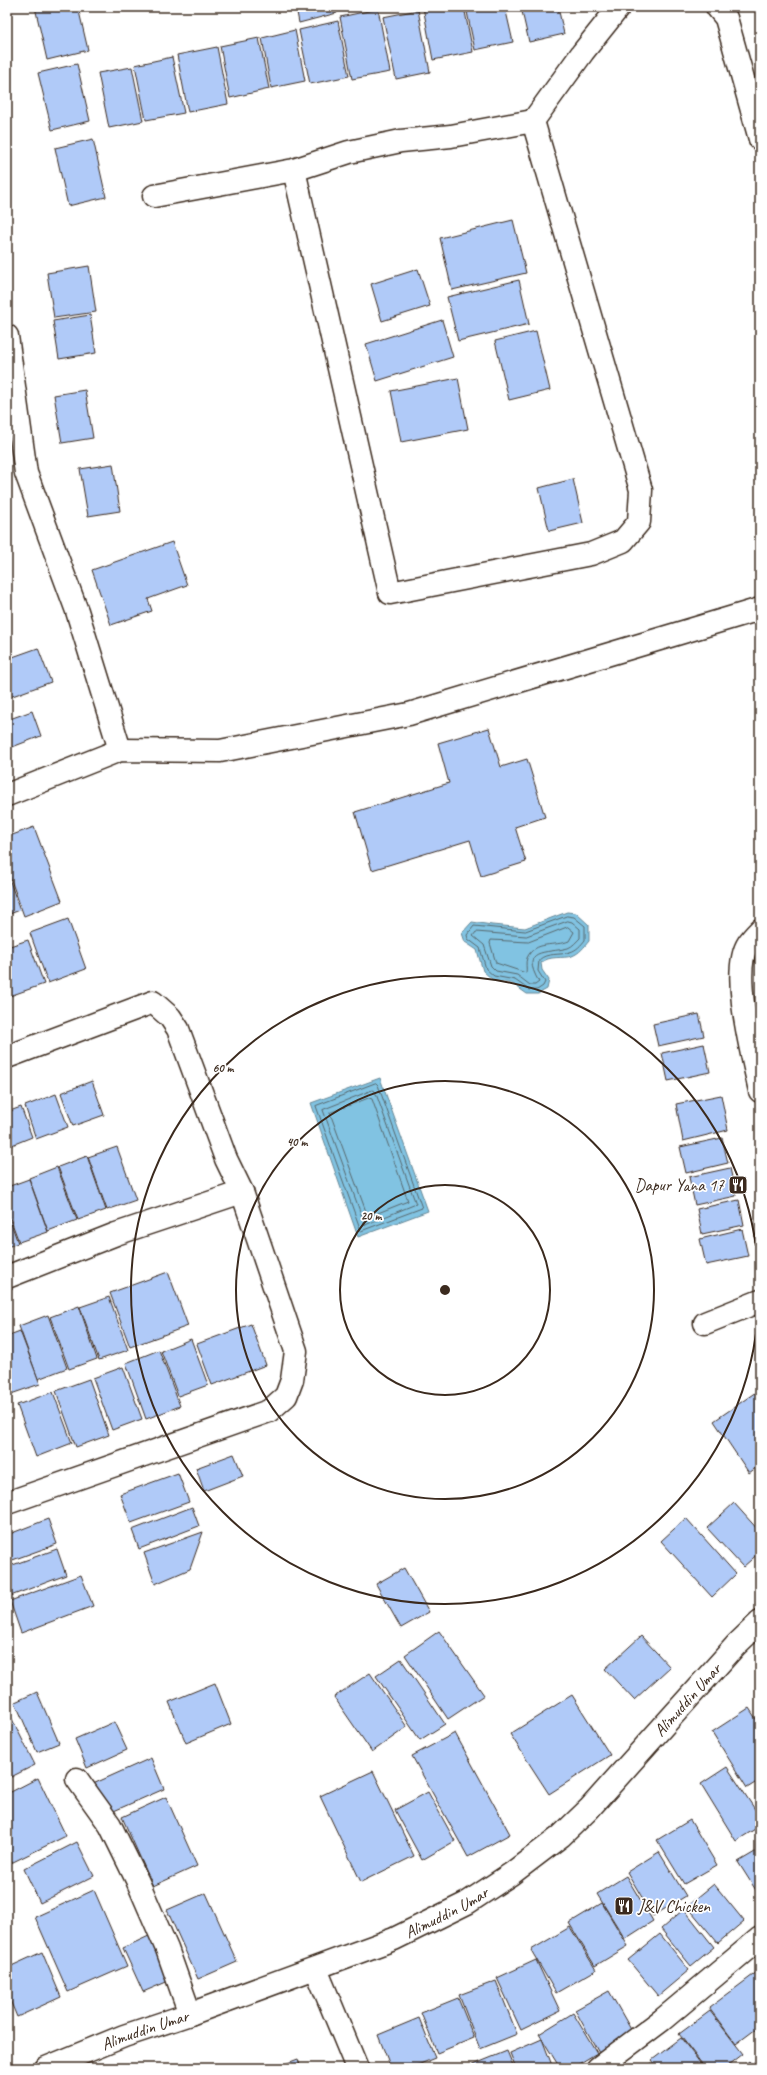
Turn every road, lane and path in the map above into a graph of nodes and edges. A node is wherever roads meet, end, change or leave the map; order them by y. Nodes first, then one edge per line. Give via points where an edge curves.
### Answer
1 (619, 7) edge
2 (717, 7) edge
3 (533, 121) junction
4 (760, 139) edge
5 (294, 170) junction
6 (154, 196) dead end
7 (7, 336) edge
8 (760, 609) edge
9 (120, 750) junction
10 (7, 795) edge
11 (760, 930) edge
12 (7, 1057) edge
13 (760, 1091) edge
14 (242, 1192) junction
15 (7, 1277) edge
16 (760, 1301) edge
17 (706, 1323) dead end
18 (7, 1503) edge
19 (760, 1622) edge
20 (77, 1779) dead end
21 (760, 1938) edge
22 (316, 1969) junction
23 (190, 2014) junction
24 (46, 2068) edge
25 (357, 2068) edge
26 (598, 2068) edge

1 - 3 street
2 - 4 street via 726,18
3 - 5 street via 349,152
3 - 5 street via 642,490 639,522 623,541 591,554 390,593
5 - 6 street
7 - 9 street via 26,473 77,611
8 - 9 street via 409,714 220,751
9 - 10 street
11 - 13 street via 748,944 742,964 744,1007
12 - 14 street via 153,1002 170,1017 178,1029 226,1159
14 - 15 street via 116,1234
14 - 18 street via 296,1351 292,1380 286,1396 268,1411
16 - 17 street
19 - 22 street, Alimuddin Umar via 589,1809 561,1836 467,1903 394,1939
20 - 23 street via 110,1825 137,1880 167,1949
21 - 26 street via 662,2020
22 - 23 street, Alimuddin Umar
22 - 25 street
23 - 24 street, Alimuddin Umar via 124,2036

